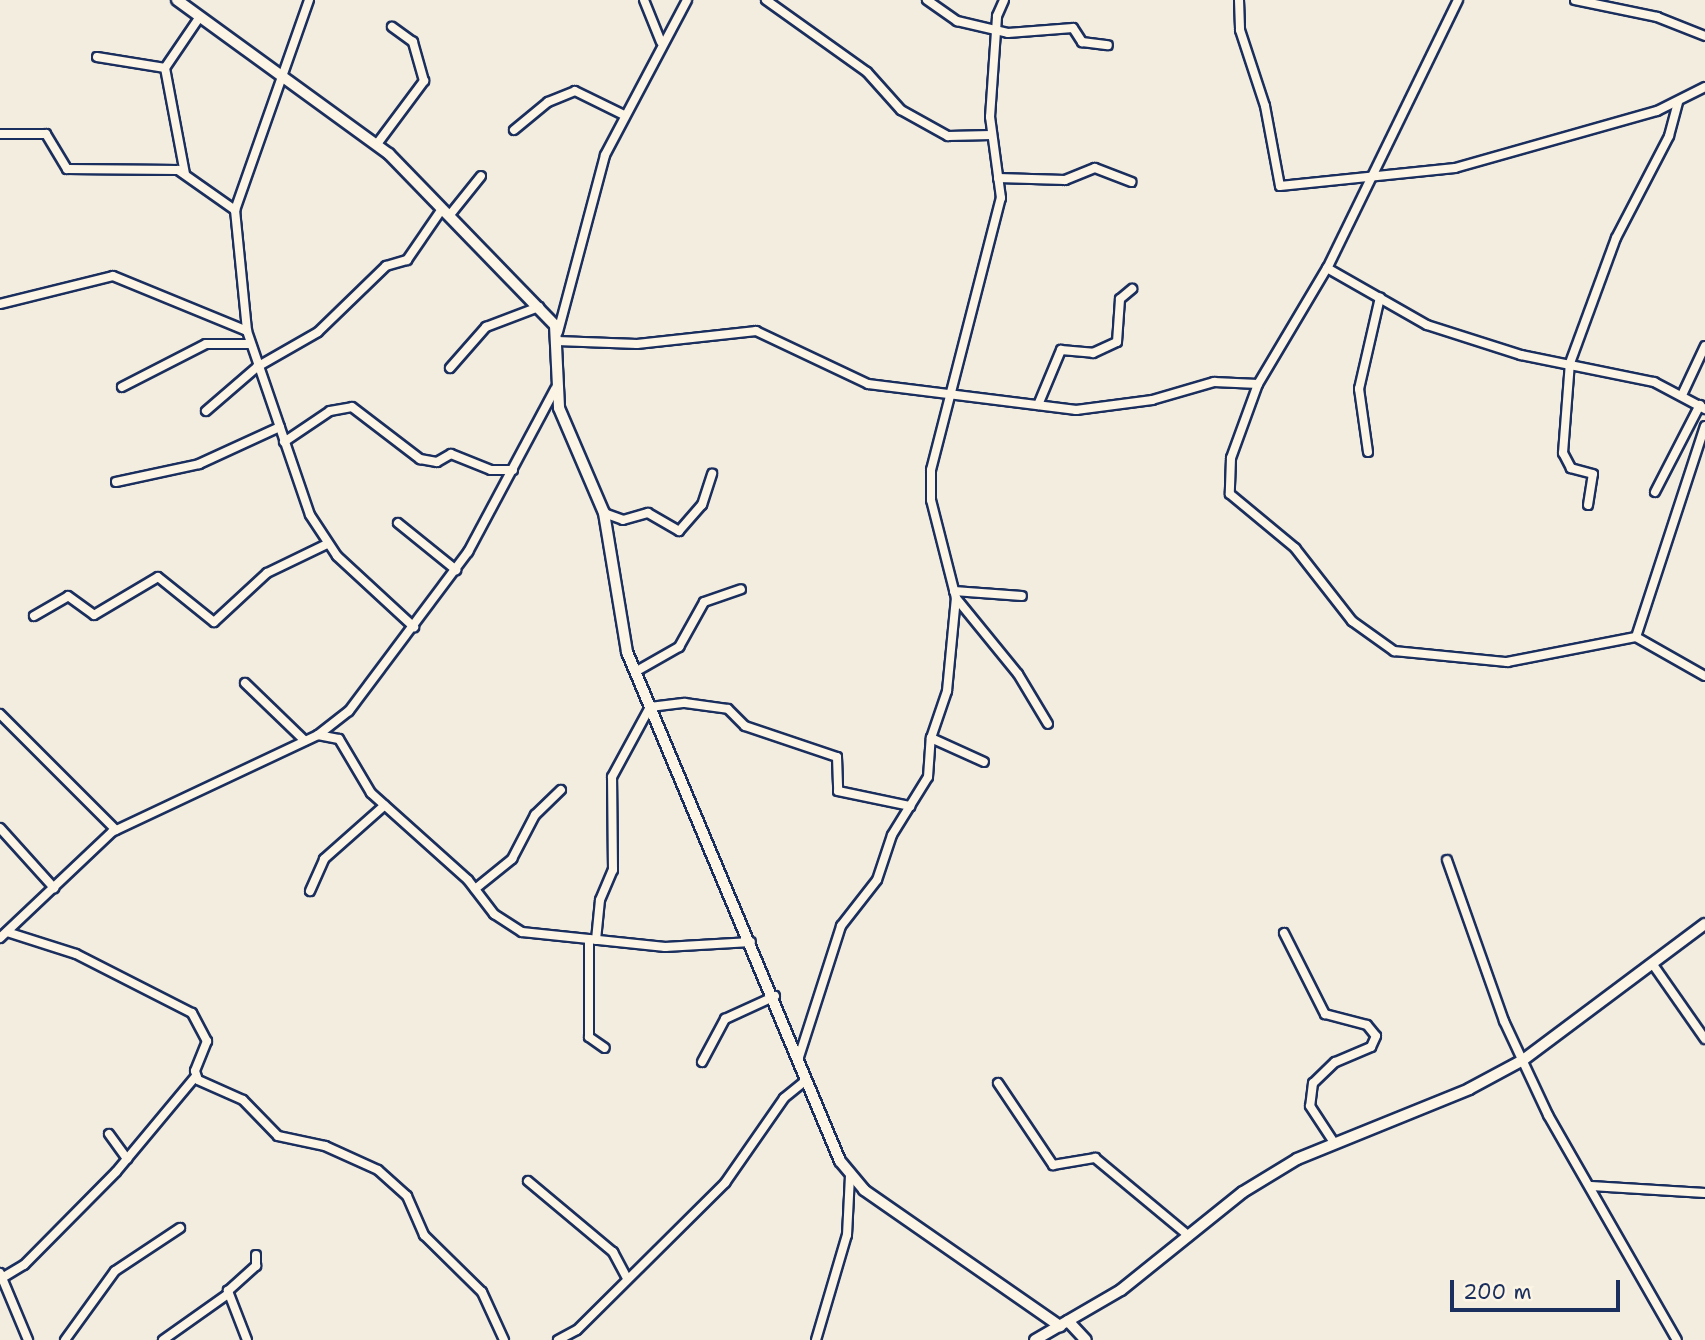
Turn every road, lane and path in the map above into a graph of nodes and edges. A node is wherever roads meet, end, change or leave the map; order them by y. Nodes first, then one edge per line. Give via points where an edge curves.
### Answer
1 (177, 0) edge
2 (309, 0) edge
3 (643, 0) edge
4 (687, 0) edge
5 (766, 0) edge
6 (928, 0) edge
7 (1004, 0) edge
8 (1240, 0) edge
9 (1458, 0) edge
10 (1575, 0) edge
11 (199, 18) junction
12 (392, 27) dead end
13 (997, 27) junction
14 (1705, 36) edge
15 (661, 42) junction
16 (1108, 45) dead end
17 (97, 57) dead end
18 (166, 68) junction
19 (283, 81) junction
20 (1705, 87) edge
21 (1678, 102) junction
22 (622, 114) junction
23 (514, 130) dead end
24 (0, 134) edge
25 (991, 135) junction
26 (377, 144) junction
27 (185, 175) junction
28 (481, 176) dead end
29 (1372, 176) junction
30 (998, 178) junction
31 (1130, 182) dead end
32 (235, 210) junction
33 (446, 213) junction
34 (1326, 268) junction
35 (1132, 289) dead end
36 (1380, 297) junction
37 (0, 304) edge
38 (539, 307) junction
39 (247, 331) junction
40 (557, 337) junction
41 (250, 344) junction
42 (1705, 346) edge
43 (1570, 363) junction
44 (257, 367) junction
45 (450, 368) dead end
46 (1258, 384) junction
47 (122, 387) dead end
48 (555, 389) junction
49 (952, 394) junction
50 (1682, 394) junction
51 (1038, 405) junction
52 (1703, 407) edge
53 (206, 411) dead end
54 (1705, 426) edge
55 (280, 427) junction
56 (284, 442) junction
57 (1368, 452) dead end
58 (513, 470) junction
59 (712, 474) dead end
60 (116, 482) dead end
61 (1655, 492) dead end
62 (1588, 505) dead end
63 (604, 513) junction
64 (398, 523) dead end
65 (327, 544) junction
66 (456, 569) junction
67 (741, 589) dead end
68 (955, 594) junction
69 (1023, 596) dead end
70 (34, 616) dead end
71 (414, 626) junction
72 (1636, 637) junction
73 (635, 672) junction
74 (1705, 676) edge
75 (245, 683) dead end
76 (650, 707) junction
77 (0, 714) edge
78 (1048, 724) dead end
79 (318, 735) junction
80 (931, 737) junction
81 (305, 741) junction
82 (984, 762) dead end
83 (561, 790) dead end
84 (386, 805) junction
85 (910, 806) junction
86 (0, 828) edge
87 (116, 830) junction
88 (1447, 860) dead end
89 (54, 888) junction
90 (475, 889) junction
91 (310, 891) dead end
92 (1705, 925) edge
93 (1284, 933) dead end
94 (4, 935) edge
95 (592, 940) junction
96 (751, 942) junction
97 (1654, 966) junction
98 (775, 996) junction
99 (1705, 1039) edge
100 (605, 1048) dead end
101 (799, 1057) junction
102 (1523, 1060) junction
103 (702, 1062) dead end
104 (196, 1076) junction
105 (805, 1080) junction
106 (998, 1083) dead end
107 (110, 1134) dead end
108 (1333, 1141) junction
109 (127, 1159) junction
110 (850, 1176) junction
111 (528, 1181) dead end
112 (1591, 1186) junction
113 (1705, 1193) edge
114 (180, 1228) dead end
115 (1189, 1236) junction
116 (256, 1255) dead end
117 (1, 1276) edge
118 (627, 1278) junction
119 (3, 1291) edge
120 (228, 1294) junction
121 (1064, 1324) junction
122 (28, 1340) edge
123 (65, 1340) edge
124 (163, 1340) edge
125 (247, 1340) edge
126 (504, 1340) edge
127 (558, 1340) edge
128 (816, 1340) edge
129 (1035, 1340) edge
130 (1086, 1340) edge
131 (1677, 1340) edge

1 - 11 main road
2 - 19 street
3 - 15 street
4 - 15 street
5 - 25 street via 867,72 901,110 948,136
6 - 13 street via 950,19
7 - 13 street
8 - 29 street via 1240,30 1265,106 1275,183
9 - 29 street
10 - 14 street via 1657,18
11 - 18 street
11 - 19 main road
12 - 26 street via 412,42 424,82
13 - 16 street via 1037,33 1073,28 1082,42
13 - 25 street
15 - 22 street
17 - 18 street
18 - 27 street
19 - 26 main road
19 - 32 street
20 - 21 street
21 - 29 street via 1454,168
21 - 43 street via 1669,136 1616,238
22 - 23 street via 575,91 548,102
22 - 40 street via 591,198
24 - 27 street via 47,134 67,169 171,169
25 - 30 street
26 - 33 main road
27 - 32 street
28 - 33 street
29 - 34 street
30 - 31 street via 1065,180 1095,168
30 - 49 street via 998,214
32 - 39 street
33 - 38 main road
33 - 44 street via 407,260 386,266 318,332
34 - 36 street
34 - 46 street
35 - 51 street via 1120,299 1117,342 1093,353 1061,350
36 - 43 street via 1427,325 1492,348
36 - 57 street via 1359,390
37 - 39 street via 113,276
38 - 40 main road
38 - 45 street via 486,327
39 - 41 street
40 - 48 main road
40 - 49 street via 637,344 756,331 868,384
41 - 44 street
41 - 47 street via 206,344
42 - 50 street
43 - 50 street
43 - 62 street via 1563,453 1571,468 1592,474
44 - 53 street
44 - 55 street
46 - 51 street via 1214,382 1088,409
46 - 72 street via 1231,458 1230,494 1295,548 1339,606 1374,638 1415,657 1507,662
48 - 58 street
48 - 63 main road
49 - 51 street
49 - 68 street via 930,485
50 - 52 street
52 - 61 street
54 - 72 street
55 - 56 street
55 - 60 street via 199,464
56 - 58 street via 330,411 352,407 421,459 437,462 451,454 491,470
56 - 65 street via 300,495
58 - 66 street
59 - 63 street via 702,505 679,531 648,513 622,520
63 - 73 main road via 620,624
64 - 66 street
65 - 70 street via 267,573 214,622 158,577 94,615 68,596
65 - 71 street
66 - 71 street
67 - 73 street via 704,602 679,647
68 - 69 street
68 - 78 street via 1018,674
68 - 80 street via 947,691
71 - 79 street via 358,701
72 - 74 street
73 - 76 main road
75 - 81 street
76 - 85 street via 685,703 728,709 745,726 837,757 838,791
76 - 95 street via 612,777 613,870 600,900
76 - 96 main road
77 - 87 street
79 - 81 street
79 - 84 street via 339,739 365,786
80 - 82 street
80 - 85 street via 928,777
81 - 87 street
83 - 90 street via 535,815 512,859
84 - 90 street
84 - 91 street via 324,859
85 - 101 street via 877,880 841,926
86 - 89 street
87 - 89 street
88 - 102 street
89 - 94 street
90 - 95 street via 494,914 522,932
92 - 97 main road
93 - 108 street via 1325,1014 1367,1026 1376,1036 1371,1048 1335,1062 1313,1083 1310,1106
94 - 104 street via 76,954 192,1013 208,1041
95 - 96 street via 688,947
95 - 100 street via 589,1037
96 - 98 main road
97 - 99 street
97 - 102 main road
98 - 101 main road
98 - 103 street via 725,1019
101 - 105 main road
102 - 108 main road via 1443,1100
102 - 112 street
104 - 109 street
104 - 126 street via 243,1100 278,1136 325,1146 378,1170 407,1196 424,1235 482,1292
105 - 110 main road
105 - 118 street via 784,1098 725,1183
106 - 115 street via 1053,1165 1095,1158
107 - 109 street
108 - 115 main road via 1243,1192
109 - 117 street via 24,1265
110 - 121 main road
110 - 128 street via 847,1235
111 - 118 street via 613,1252
112 - 113 street
112 - 131 street via 1642,1287
114 - 123 street via 115,1271
115 - 121 main road
116 - 120 street via 256,1266
117 - 119 street
118 - 127 street via 577,1330
119 - 122 street
120 - 124 street
120 - 125 street
121 - 129 main road
121 - 130 main road

